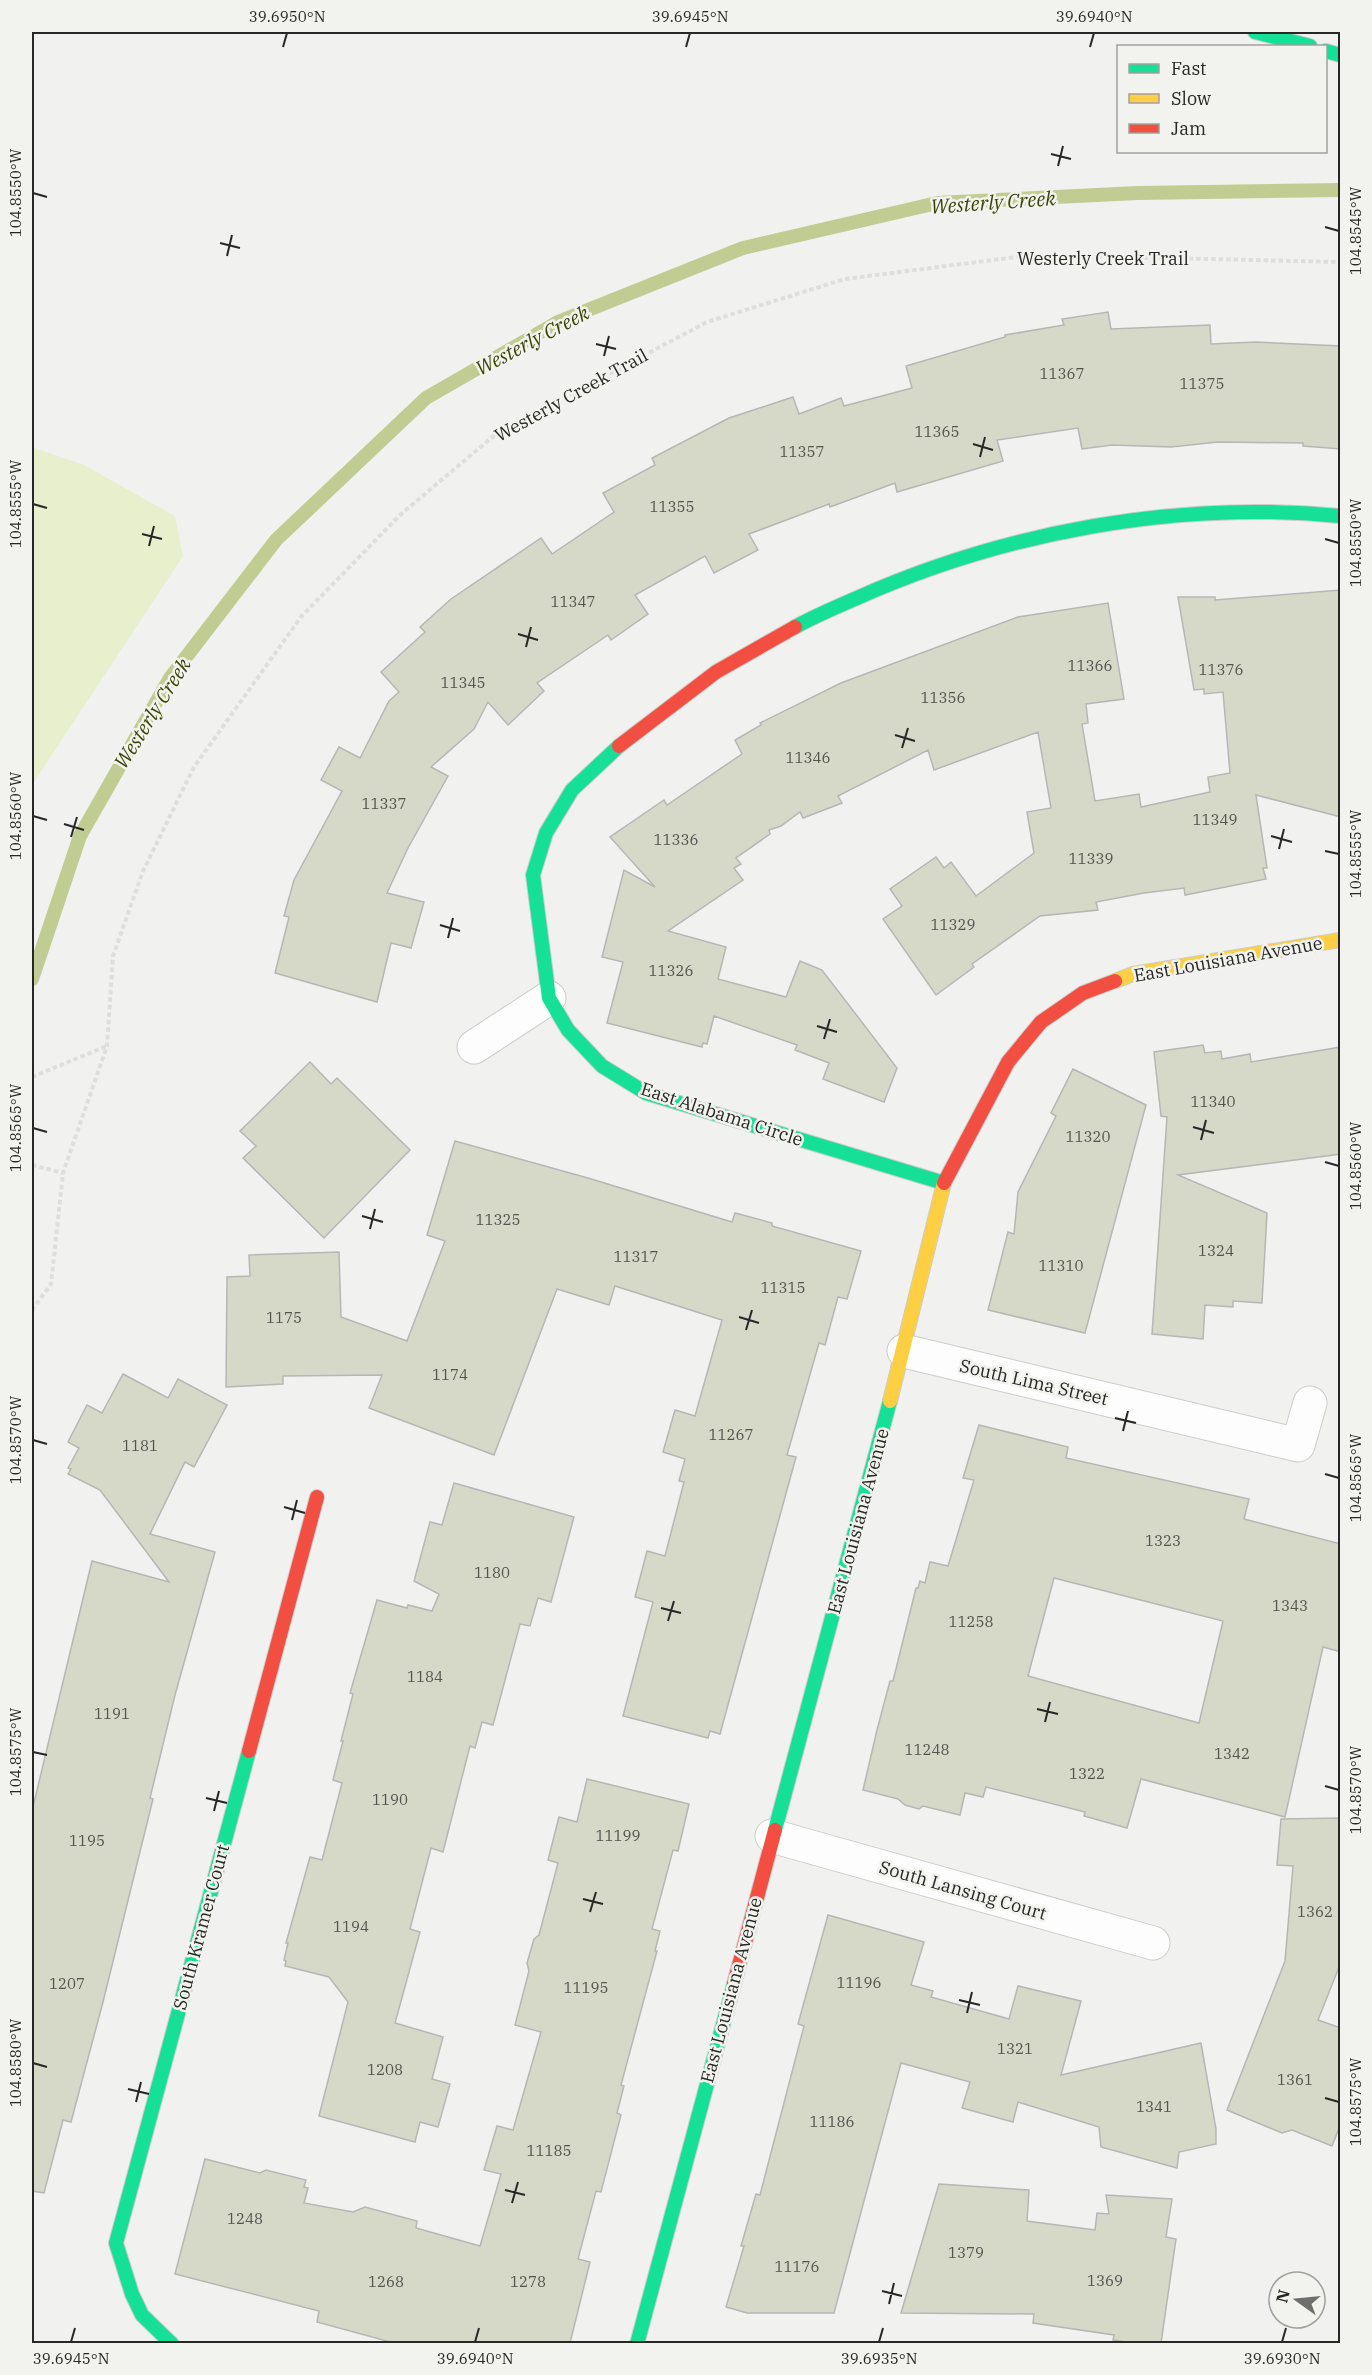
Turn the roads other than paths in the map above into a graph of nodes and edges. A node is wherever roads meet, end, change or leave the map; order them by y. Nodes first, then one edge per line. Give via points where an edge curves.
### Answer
1 (1255, 32) edge
2 (1306, 45) edge
3 (1341, 516) edge
4 (1341, 940) edge
5 (549, 998) junction
6 (474, 1047) dead end
7 (944, 1183) junction
8 (904, 1351) junction
9 (1310, 1403) dead end
10 (317, 1497) dead end
11 (772, 1836) junction
12 (1153, 1943) dead end
13 (172, 2343) edge
14 (637, 2343) edge

1 - 2 street
3 - 5 street, East Alabama Circle via 1217,513 1114,522 997,546 899,579 826,611 716,672 612,752 572,790 546,833 533,875
4 - 7 street, East Louisiana Avenue via 1133,974 1083,993 1041,1022 1008,1062
5 - 6 street
5 - 7 street, East Alabama Circle via 568,1030 602,1066 646,1093
7 - 8 street, East Louisiana Avenue
8 - 9 street, South Lima Street via 1298,1445
8 - 11 street, East Louisiana Avenue
10 - 13 street, South Kramer Court via 116,2243 142,2315
11 - 12 street, South Lansing Court
11 - 14 street, East Louisiana Avenue

